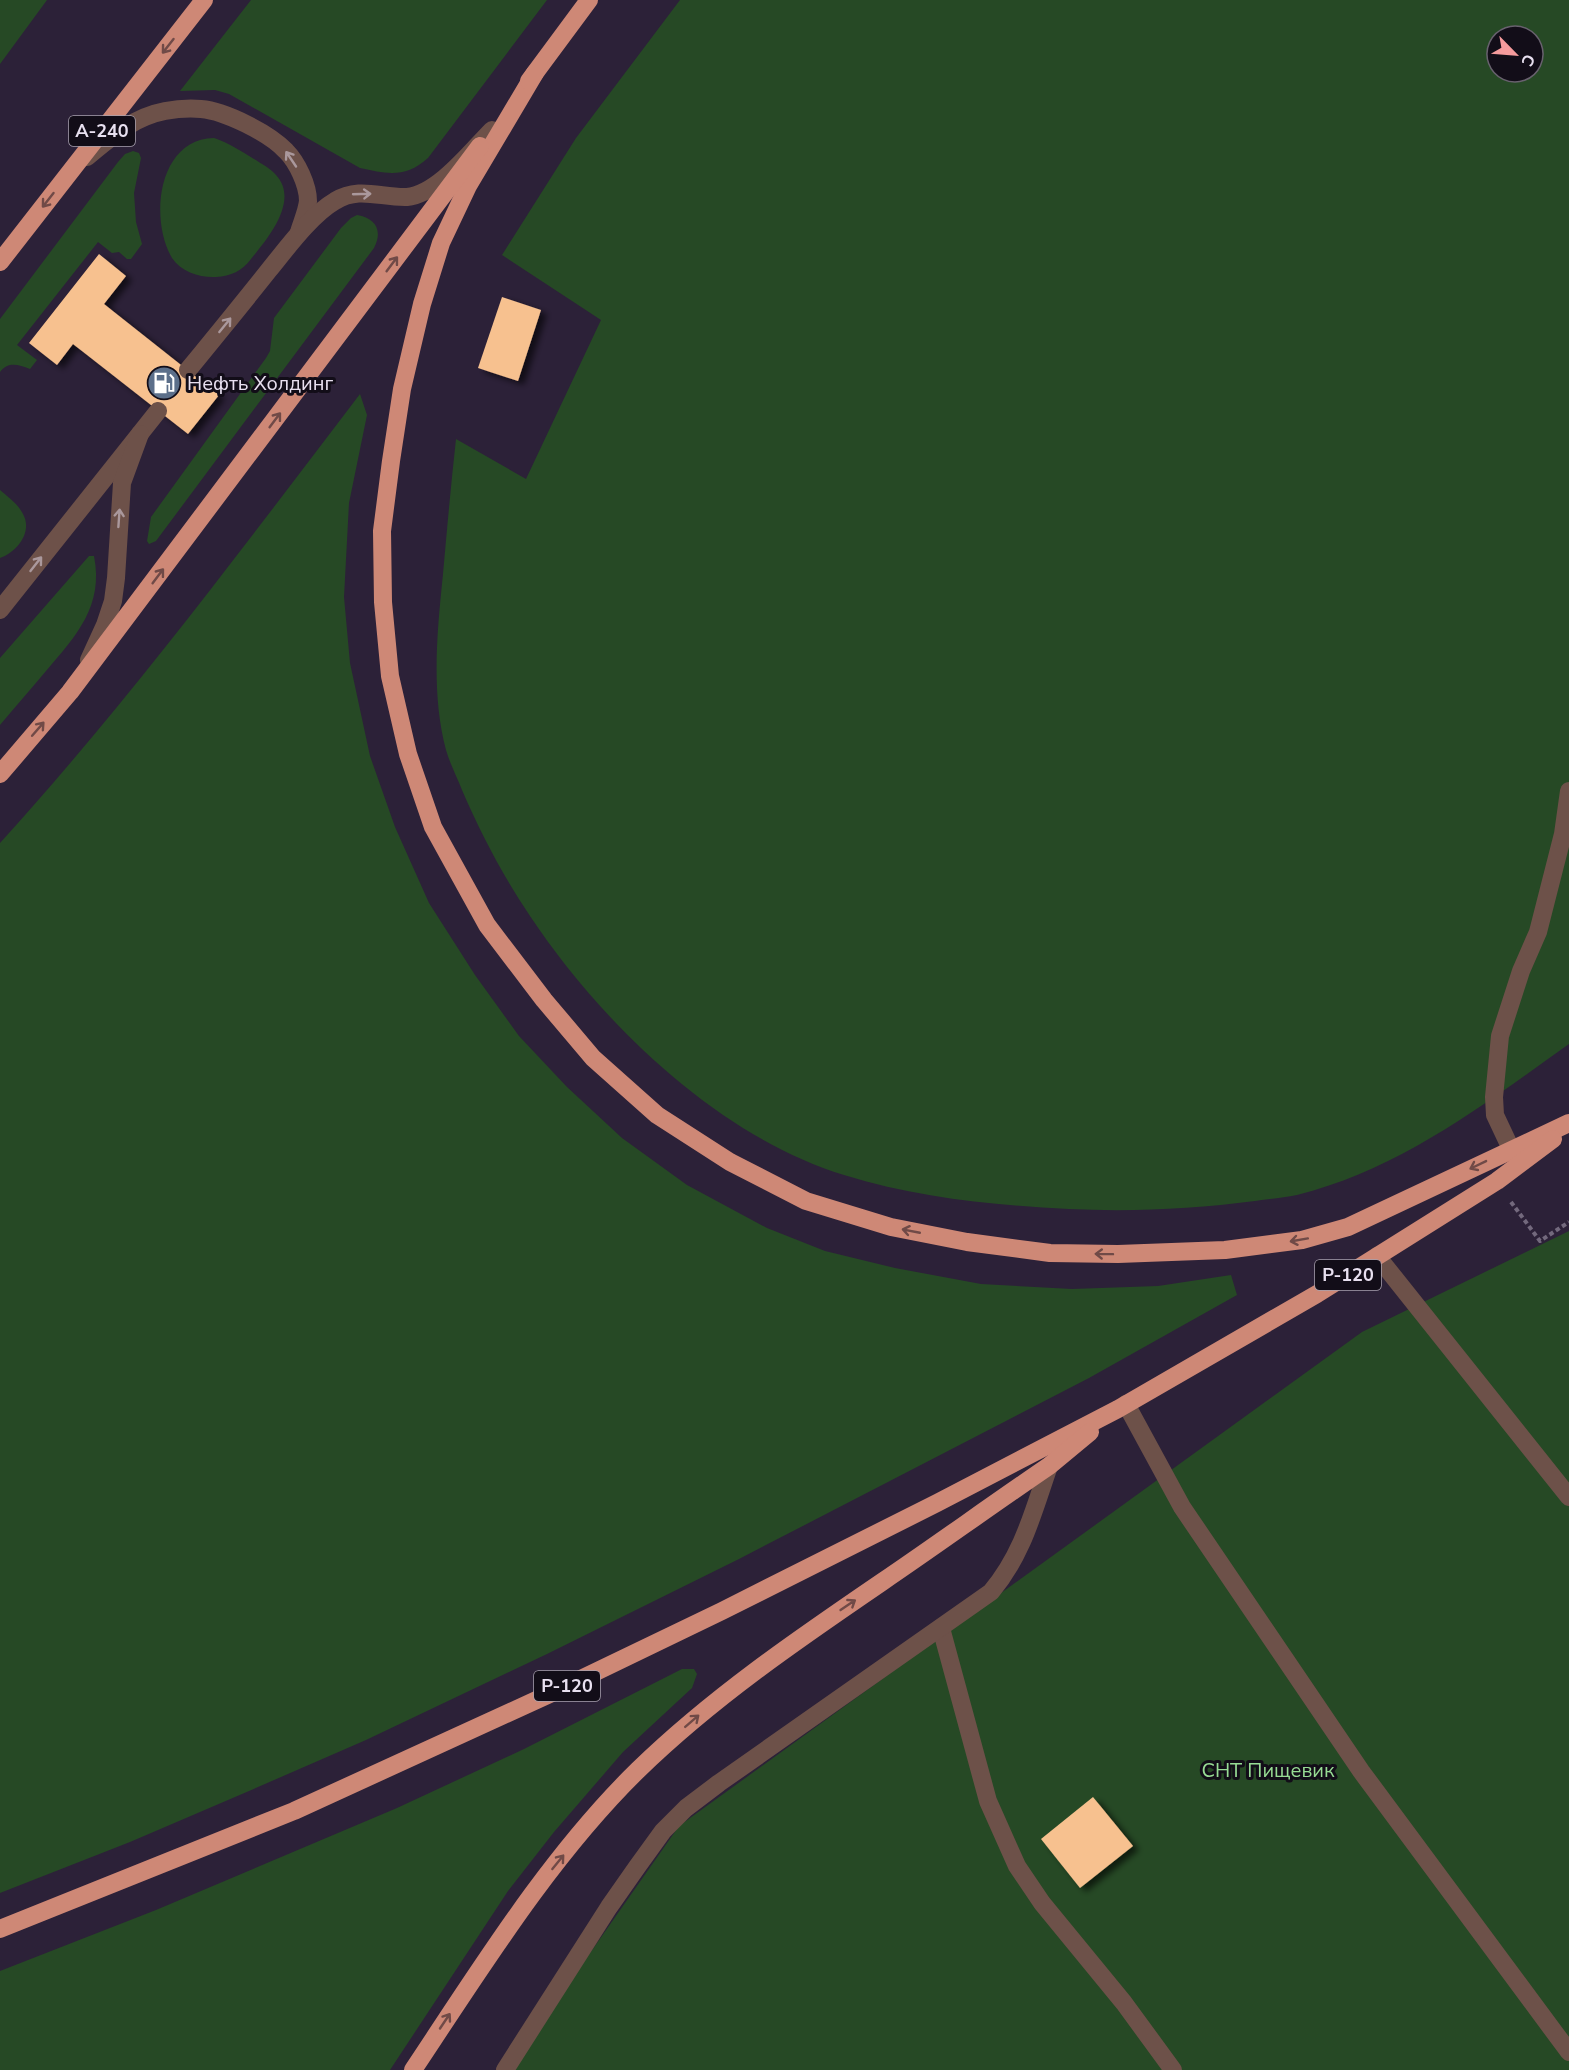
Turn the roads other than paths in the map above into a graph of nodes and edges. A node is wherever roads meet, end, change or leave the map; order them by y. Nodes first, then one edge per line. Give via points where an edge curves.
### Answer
1 (204, 0) edge
2 (590, 0) edge
3 (535, 73) junction
4 (492, 130) junction
5 (71, 170) junction
6 (299, 234) junction
7 (0, 262) edge
8 (188, 370) dead end
9 (158, 411) dead end
10 (140, 434) junction
11 (0, 610) edge
12 (70, 692) junction
13 (0, 774) edge
14 (1569, 791) edge
15 (1569, 1123) edge
16 (1569, 1127) edge
17 (1511, 1149) junction
18 (1377, 1256) junction
19 (1122, 1406) junction
20 (1049, 1466) junction
21 (1569, 1497) edge
22 (941, 1628) junction
23 (0, 1929) edge
24 (1569, 2052) edge
25 (413, 2070) edge
26 (505, 2070) edge
27 (1173, 2070) edge

1 -> 5 highway, А-240
2 - 3 highway
3 - 4 highway
17 -> 3 highway via 1348,1227 1302,1240 1225,1250 1050,1253 891,1227 806,1201 730,1162 657,1115 593,1058 487,925 433,826 408,754 390,676 383,602 382,531 391,461 402,389 422,304 441,243 468,186
6 -> 4 lane via 346,194 421,193 452,171
12 -> 4 highway
6 -> 5 lane via 308,202 297,166 272,140 223,114 182,109 150,115 117,132
5 -> 7 highway, А-240
8 -> 6 lane
9 - 10 lane
11 -> 10 lane
12 -> 10 lane via 92,655 113,601 122,483
13 -> 12 highway
14 - 17 lane via 1563,834 1538,932 1500,1036 1495,1115
15 - 17 highway
16 - 18 highway, Р-120 via 1497,1181
18 - 19 highway, Р-120
18 - 21 lane
19 - 20 highway
19 - 23 highway, Р-120 via 876,1534 554,1692 294,1811
19 - 24 lane via 1182,1508 1360,1771
20 - 22 lane via 1007,1573 991,1592
25 -> 20 highway via 506,1930 638,1770 737,1683
22 - 26 lane via 686,1808 643,1858 609,1907
22 - 27 lane via 988,1801 1017,1866

